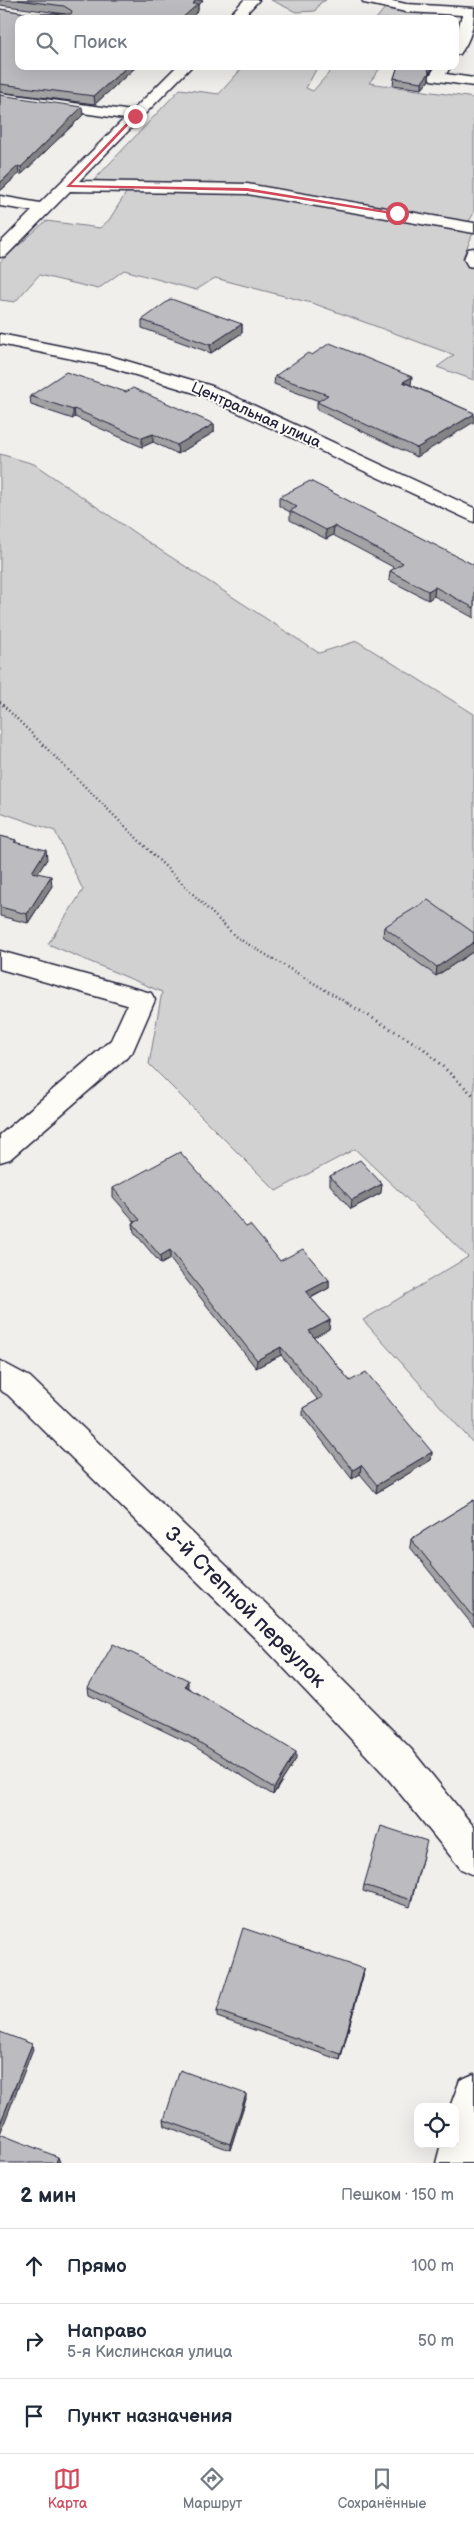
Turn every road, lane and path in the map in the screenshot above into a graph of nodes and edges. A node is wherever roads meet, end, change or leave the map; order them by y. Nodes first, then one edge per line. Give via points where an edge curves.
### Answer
1 (252, 0) edge
2 (369, 0) edge
3 (472, 12) edge
4 (237, 15) edge
5 (459, 46) edge
6 (181, 70) edge
7 (441, 70) edge
8 (474, 82) edge
9 (0, 97) edge
10 (135, 116) junction
11 (68, 186) junction
12 (0, 201) edge
13 (44, 208) junction
14 (474, 228) edge
15 (0, 252) edge
16 (474, 253) edge
17 (474, 262) edge
18 (0, 339) edge
19 (474, 516) edge
20 (0, 702) edge
21 (0, 960) edge
22 (474, 1096) edge
23 (0, 1151) edge
24 (0, 1374) edge
25 (474, 1856) edge
26 (474, 2094) edge
27 (457, 2163) edge

1 - 4 street
2 - 3 street via 406,8
3 - 5 street
6 - 10 street
7 - 8 street via 436,77
9 - 10 street
10 - 11 street
11 - 13 street
11 - 14 street via 247,189
12 - 13 street
13 - 15 street
16 - 17 street
18 - 19 street, Центральная улица via 110,361 205,390
20 - 22 path via 236,937 423,1048
21 - 23 street via 142,1000 122,1046
24 - 25 street, 3-й Степной переулок via 19,1386 276,1636 398,1762
26 - 27 street

